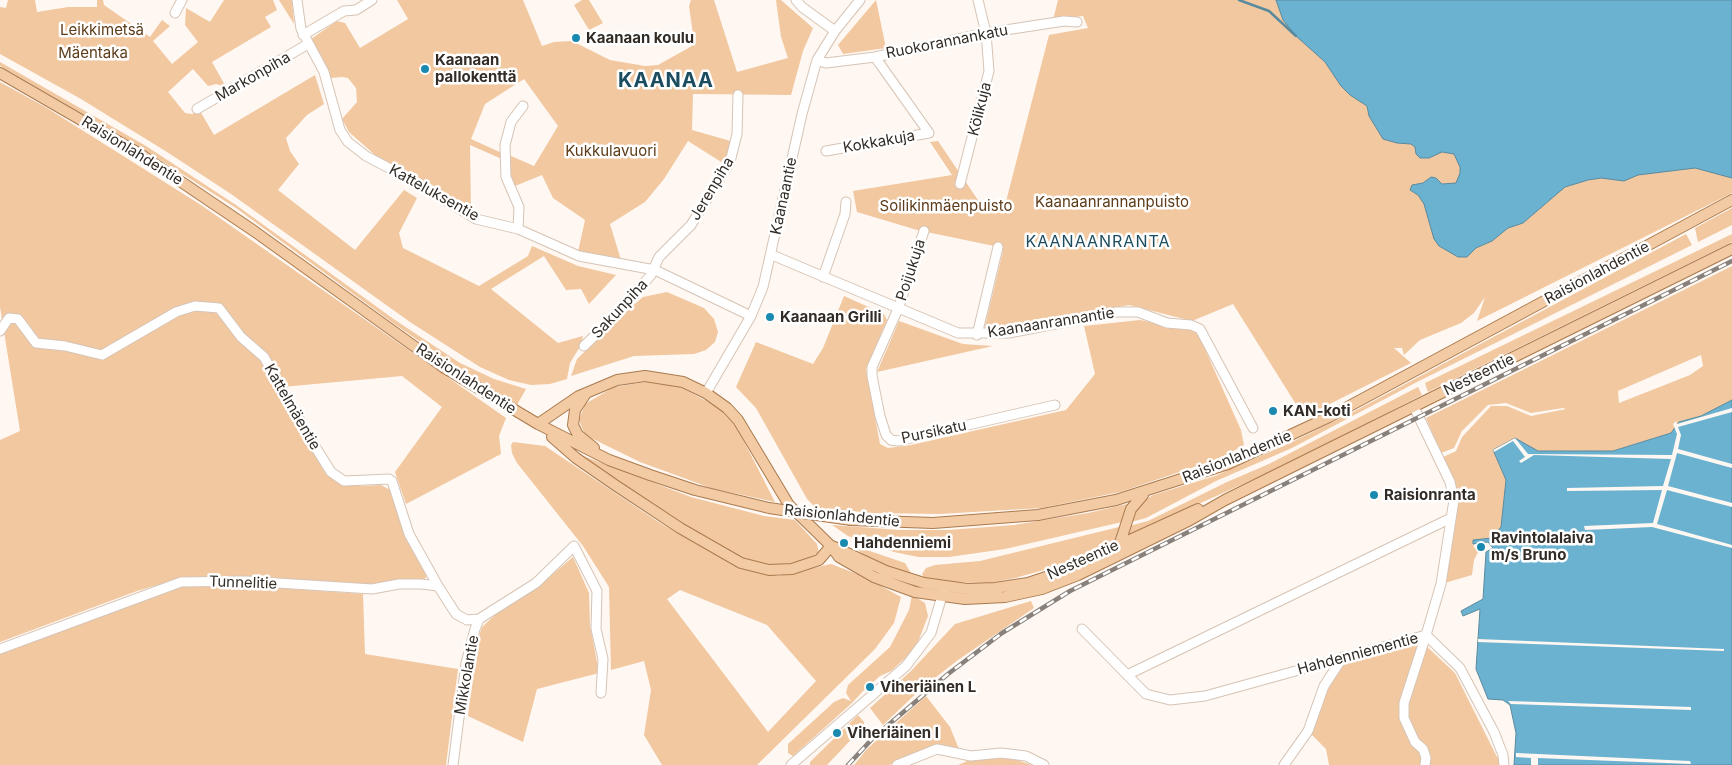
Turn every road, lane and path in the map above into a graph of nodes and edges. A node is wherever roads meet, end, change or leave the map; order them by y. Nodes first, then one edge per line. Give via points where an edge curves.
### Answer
1 (182, 0) edge
2 (297, 0) edge
3 (372, 0) edge
4 (796, 0) edge
5 (860, 0) edge
6 (978, 0) edge
7 (174, 13) dead end
8 (1077, 22) dead end
9 (835, 31) junction
10 (986, 33) junction
11 (303, 35) junction
12 (308, 44) junction
13 (875, 57) junction
14 (817, 60) junction
15 (0, 73) edge
16 (738, 96) dead end
17 (523, 106) dead end
18 (197, 110) dead end
19 (826, 151) dead end
20 (960, 184) dead end
21 (1732, 200) edge
22 (846, 202) dead end
23 (518, 229) junction
24 (924, 231) dead end
25 (998, 247) dead end
26 (1732, 249) edge
27 (772, 255) junction
28 (655, 270) junction
29 (823, 277) junction
30 (898, 309) junction
31 (751, 316) junction
32 (0, 331) edge
33 (977, 335) junction
34 (584, 346) dead end
35 (588, 392) junction
36 (706, 393) junction
37 (1055, 405) dead end
38 (1414, 407) junction
39 (538, 424) junction
40 (1253, 428) dead end
41 (609, 460) junction
42 (1150, 491) junction
43 (1225, 500) junction
44 (1450, 518) junction
45 (1120, 543) junction
46 (831, 546) junction
47 (1115, 557) junction
48 (438, 586) junction
49 (943, 592) junction
50 (480, 619) junction
51 (1082, 629) dead end
52 (1426, 636) junction
53 (0, 648) edge
54 (1342, 657) junction
55 (1127, 675) junction
56 (601, 693) dead end
57 (795, 764) edge
58 (453, 765) edge
59 (897, 765) edge
60 (1044, 765) edge
61 (1284, 765) edge
62 (1426, 765) edge
63 (1504, 765) edge

1 - 7 street
2 - 11 street, Katteluksentie
3 - 11 street via 356,10 344,10
4 - 9 street via 802,8
5 - 9 street, Kaanaantie
6 - 10 street, Kölikuja
8 - 10 street, Ruokorannankatu
9 - 14 street, Kaanaantie
10 - 13 street, Ruokorannankatu
10 - 20 street, Kölikuja via 989,71
11 - 12 street, Katteluksentie
12 - 18 street, Markonpiha
12 - 23 street, Katteluksentie via 324,72 340,130 348,142 366,156 476,219
13 - 14 street, Ruokorannankatu via 826,63
13 - 19 street, Kokkakuja via 929,133
14 - 27 street, Kaanaantie via 804,104
15 - 39 main road, Raisionlahdentie via 140,154 254,231 443,367
16 - 28 street, Jerenpiha via 737,134 730,162 691,225 659,258
17 - 23 street via 510,122 505,145 506,177 519,207
21 - 42 main road, Raisionlahdentie via 1329,417 1228,464
22 - 29 street via 845,214
23 - 28 street, Katteluksentie via 579,256
24 - 30 street, Poijukuja
25 - 33 street
26 - 38 main road, Nesteentie
27 - 29 street, Kaanaanrannantie
27 - 31 street, Kaanaantie
28 - 31 street, Katteluksentie
28 - 34 street, Sakunpiha
29 - 30 street, Kaanaanrannantie
30 - 33 street, Kaanaanrannantie via 951,331
30 - 37 street, Pursikatu via 872,367 880,416 891,440
31 - 36 street, Kaanaantie
32 - 48 street, Kattelmäentie via 9,318 18,319 36,343 102,355 176,312 195,306 219,308 241,337 264,357 332,472 344,481 392,481 409,534
33 - 40 street, Kaanaanrannantie via 1009,333 1117,312 1138,312 1167,322 1191,325 1200,329
35 - 36 main road via 617,380 645,376 672,379
35 - 39 main road
35 - 41 main road via 575,410 575,430
36 - 46 main road via 738,420 788,505
38 - 43 main road, Nesteentie
38 - 44 street, Hahdenniementie via 1450,482 1454,500
39 - 41 main road, Raisionlahdentie
39 - 46 main road via 576,458 615,485 680,528 742,562 769,570 792,569 819,560
41 - 42 main road, Raisionlahdentie, bridge via 695,490 769,508 850,520 933,524 994,520 1076,509
42 - 45 main road via 1131,508
43 - 45 main road, Nesteentie
43 - 47 main road, Nesteentie
44 - 52 street, Hahdenniementie via 1440,584
44 - 55 street
45 - 47 main road
45 - 49 main road, Nesteentie via 1055,574 1028,583
46 - 49 main road via 839,557 887,584 915,592
47 - 49 main road, Nesteentie via 1058,584 1026,593 985,599
48 - 50 street via 456,614 467,620
48 - 53 street, Tunnelitie via 399,584 372,590 246,581 181,582
49 - 57 street via 931,633 906,666
50 - 56 street, Mikkolantie via 536,583 574,546 597,590 596,628 603,659
50 - 58 street, Mikkolantie via 466,663
51 - 55 street, Hahdenniementie
52 - 54 street, Hahdenniementie
52 - 62 street via 1404,703 1404,718 1415,742 1423,749
52 - 63 street via 1460,668 1494,732
54 - 55 street, Hahdenniementie via 1205,696 1170,700 1146,694
54 - 61 street via 1324,686 1308,731
59 - 60 street via 937,749 971,756 1001,753 1026,756

